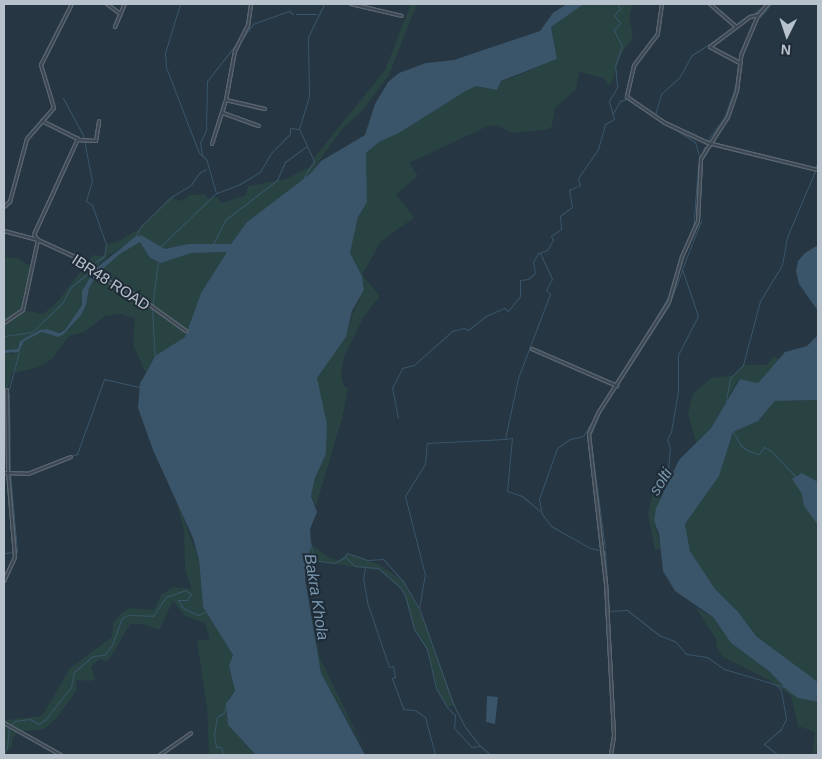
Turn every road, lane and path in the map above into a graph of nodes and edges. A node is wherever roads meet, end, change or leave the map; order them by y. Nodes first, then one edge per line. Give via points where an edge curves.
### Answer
1 (72, 4) edge
2 (107, 4) edge
3 (125, 4) edge
4 (250, 4) edge
5 (351, 4) edge
6 (662, 4) edge
7 (710, 4) edge
8 (768, 4) edge
9 (120, 14) junction
10 (759, 15) junction
11 (402, 16) dead end
12 (115, 27) dead end
13 (736, 27) junction
14 (741, 63) junction
15 (226, 100) junction
16 (265, 109) dead end
17 (223, 113) junction
18 (42, 121) junction
19 (99, 121) dead end
20 (259, 126) dead end
21 (78, 140) junction
22 (710, 143) junction
23 (212, 144) dead end
24 (818, 170) edge
25 (4, 207) edge
26 (4, 231) edge
27 (38, 240) junction
28 (4, 323) edge
29 (186, 331) dead end
30 (532, 349) dead end
31 (617, 386) junction
32 (7, 390) dead end
33 (71, 457) dead end
34 (8, 472) junction
35 (4, 473) edge
36 (4, 581) edge
37 (4, 723) edge
38 (192, 733) dead end
39 (61, 755) edge
40 (160, 755) edge
41 (610, 755) edge

1 - 18 street via 40,65 54,108
2 - 9 street
3 - 9 street
4 - 15 street via 248,26 235,51
5 - 11 street
6 - 22 street via 658,34 634,66 626,97 665,124
7 - 13 street
8 - 10 street
9 - 12 street
10 - 13 street
10 - 14 street
13 - 14 street via 710,48
14 - 22 street via 728,117
15 - 16 street
15 - 17 street
17 - 20 street
17 - 23 street
18 - 21 street
18 - 25 street via 27,139 10,202
19 - 21 street via 96,141
21 - 27 street via 34,235
22 - 24 street
22 - 31 street via 700,163 697,226 682,257 669,302
26 - 27 street, IBR48 ROAD
27 - 28 street via 23,310
27 - 29 street, IBR48 ROAD via 94,268 116,287 136,295
30 - 31 street
31 - 41 street via 599,412 588,438 606,584 614,734
32 - 34 street
33 - 34 street via 30,473
34 - 35 street
34 - 36 street via 16,557
37 - 39 street
38 - 40 street

